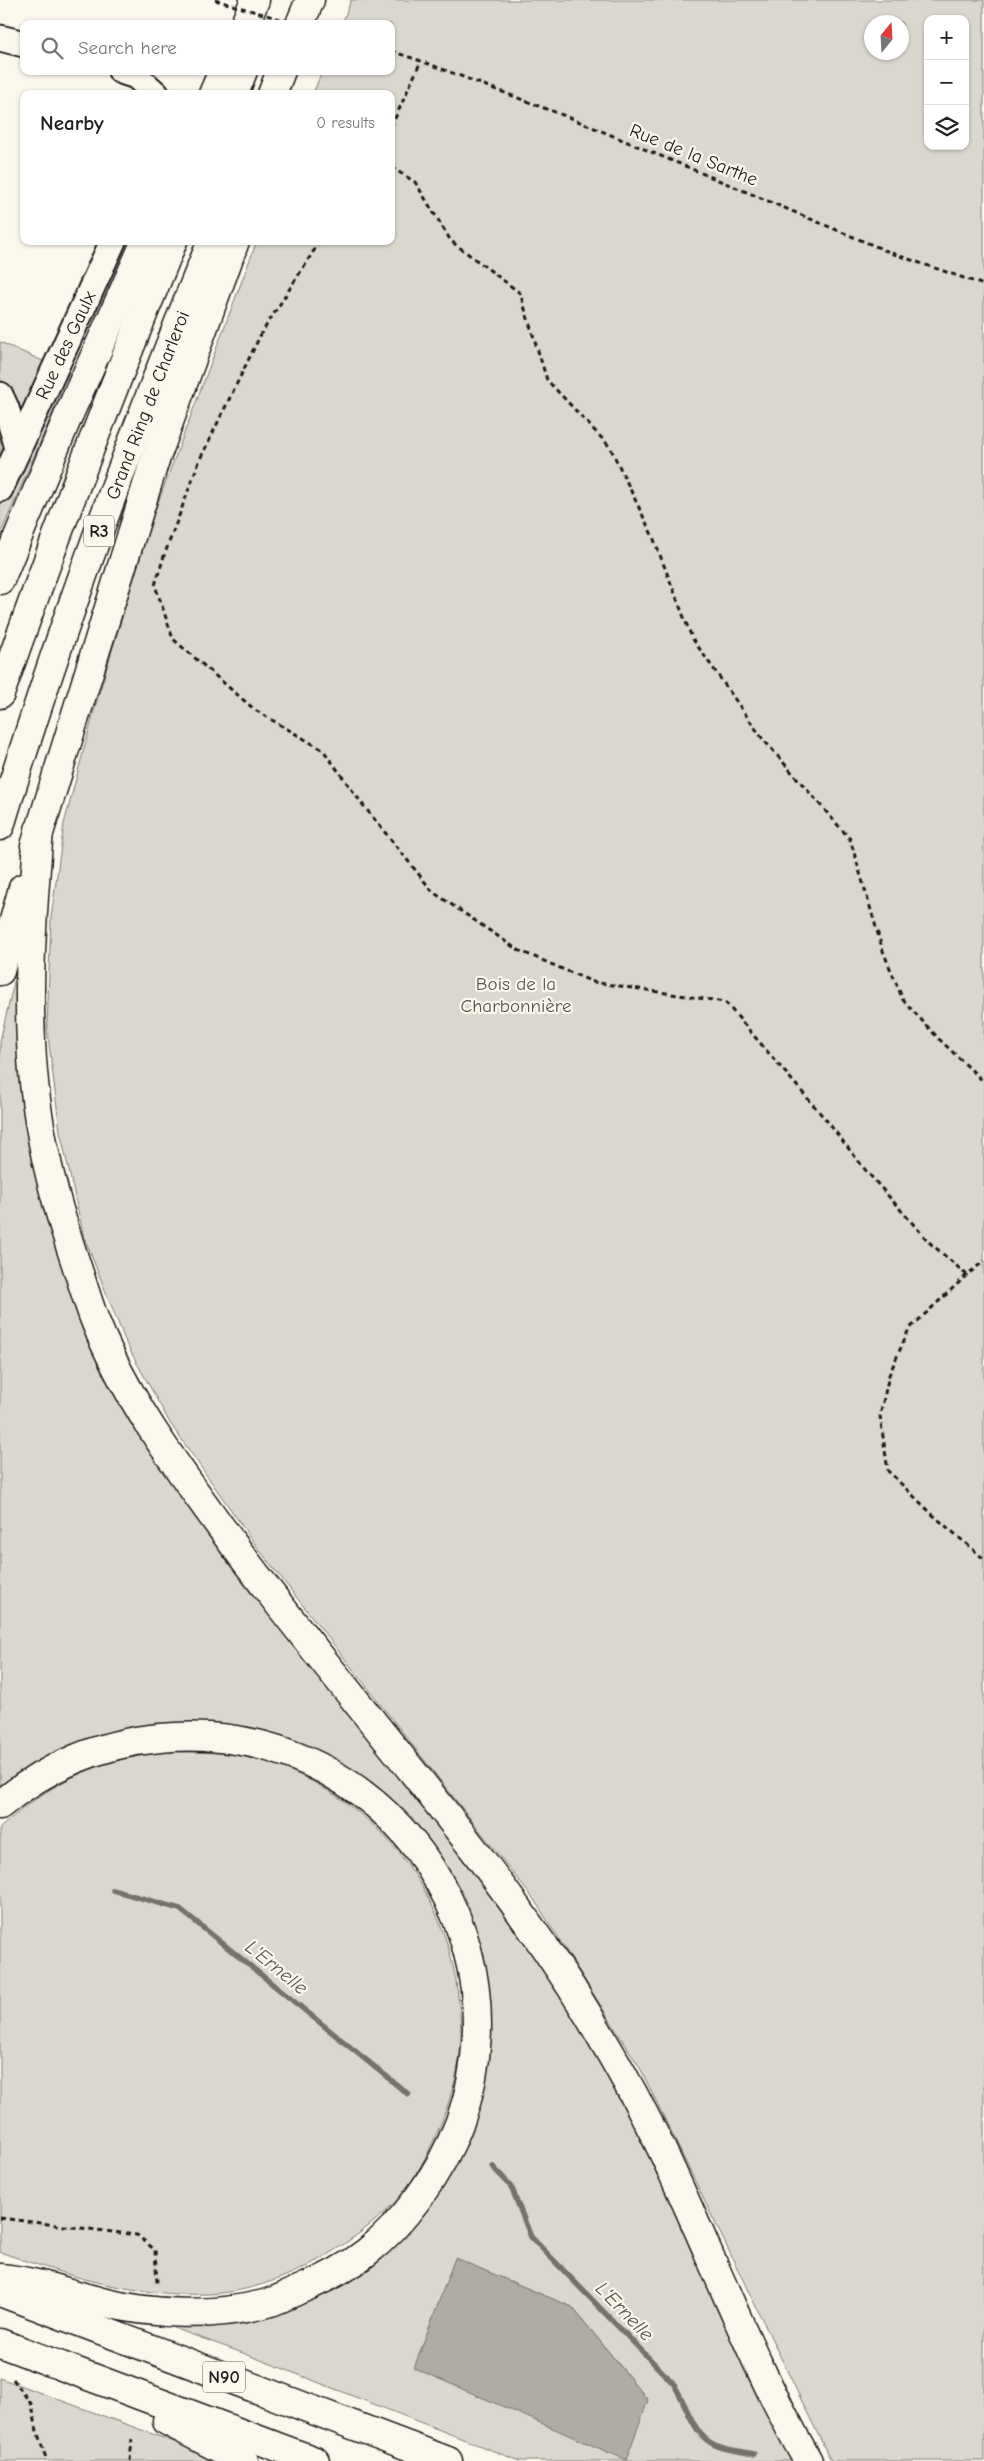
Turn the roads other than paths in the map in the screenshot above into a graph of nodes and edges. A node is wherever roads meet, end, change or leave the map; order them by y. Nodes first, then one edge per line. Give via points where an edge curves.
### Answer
1 (256, 0) edge
2 (273, 0) edge
3 (247, 20) edge
4 (265, 20) edge
5 (0, 38) edge
6 (20, 43) edge
7 (133, 75) edge
8 (221, 75) edge
9 (241, 75) edge
10 (279, 75) edge
11 (297, 75) edge
12 (152, 90) edge
13 (215, 90) edge
14 (236, 90) edge
15 (274, 90) edge
16 (291, 90) edge
17 (111, 245) edge
18 (144, 245) edge
19 (171, 245) edge
20 (210, 245) edge
21 (234, 245) edge
22 (0, 395) edge
23 (18, 448) junction
24 (0, 489) edge
25 (0, 580) edge
26 (0, 694) edge
27 (0, 826) edge
28 (40, 830) junction
29 (0, 971) edge
30 (0, 1806) edge
31 (0, 2278) edge
32 (0, 2292) edge
33 (0, 2342) edge
34 (120, 2386) junction
35 (244, 2461) edge
36 (315, 2461) edge
37 (448, 2461) edge
38 (808, 2461) edge

1 - 3 highway
2 - 4 highway
5 - 6 street
7 - 12 street
8 - 13 highway
9 - 14 highway
10 - 15 highway
11 - 16 highway
17 - 23 street, Rue des Gaulx
18 - 25 highway
19 - 26 highway, Grand Ring de Charleroi / R3 via 56,534
20 - 27 highway, Grand Ring de Charleroi / R3 via 150,393 87,563
21 - 28 highway via 150,476
22 - 23 street, Rue des Gaulx
23 - 24 street, Rue des Gaulx
28 - 29 highway
28 - 38 highway via 31,942 31,1039 39,1125 55,1202 96,1324 135,1400 178,1470 275,1600 518,1909 570,1986 624,2074 782,2414
30 - 31 highway via 43,1773 94,1751 139,1740 182,1736 240,1739 295,1755 338,1778 385,1813 419,1850 449,1897 468,1949 477,1999 478,2043 470,2088 454,2138 432,2179 401,2221 363,2257 323,2280 267,2304 217,2312 160,2312 105,2302 29,2280
32 - 37 highway, N90
33 - 34 highway, N90
34 - 35 highway via 166,2421
34 - 36 highway, N90

